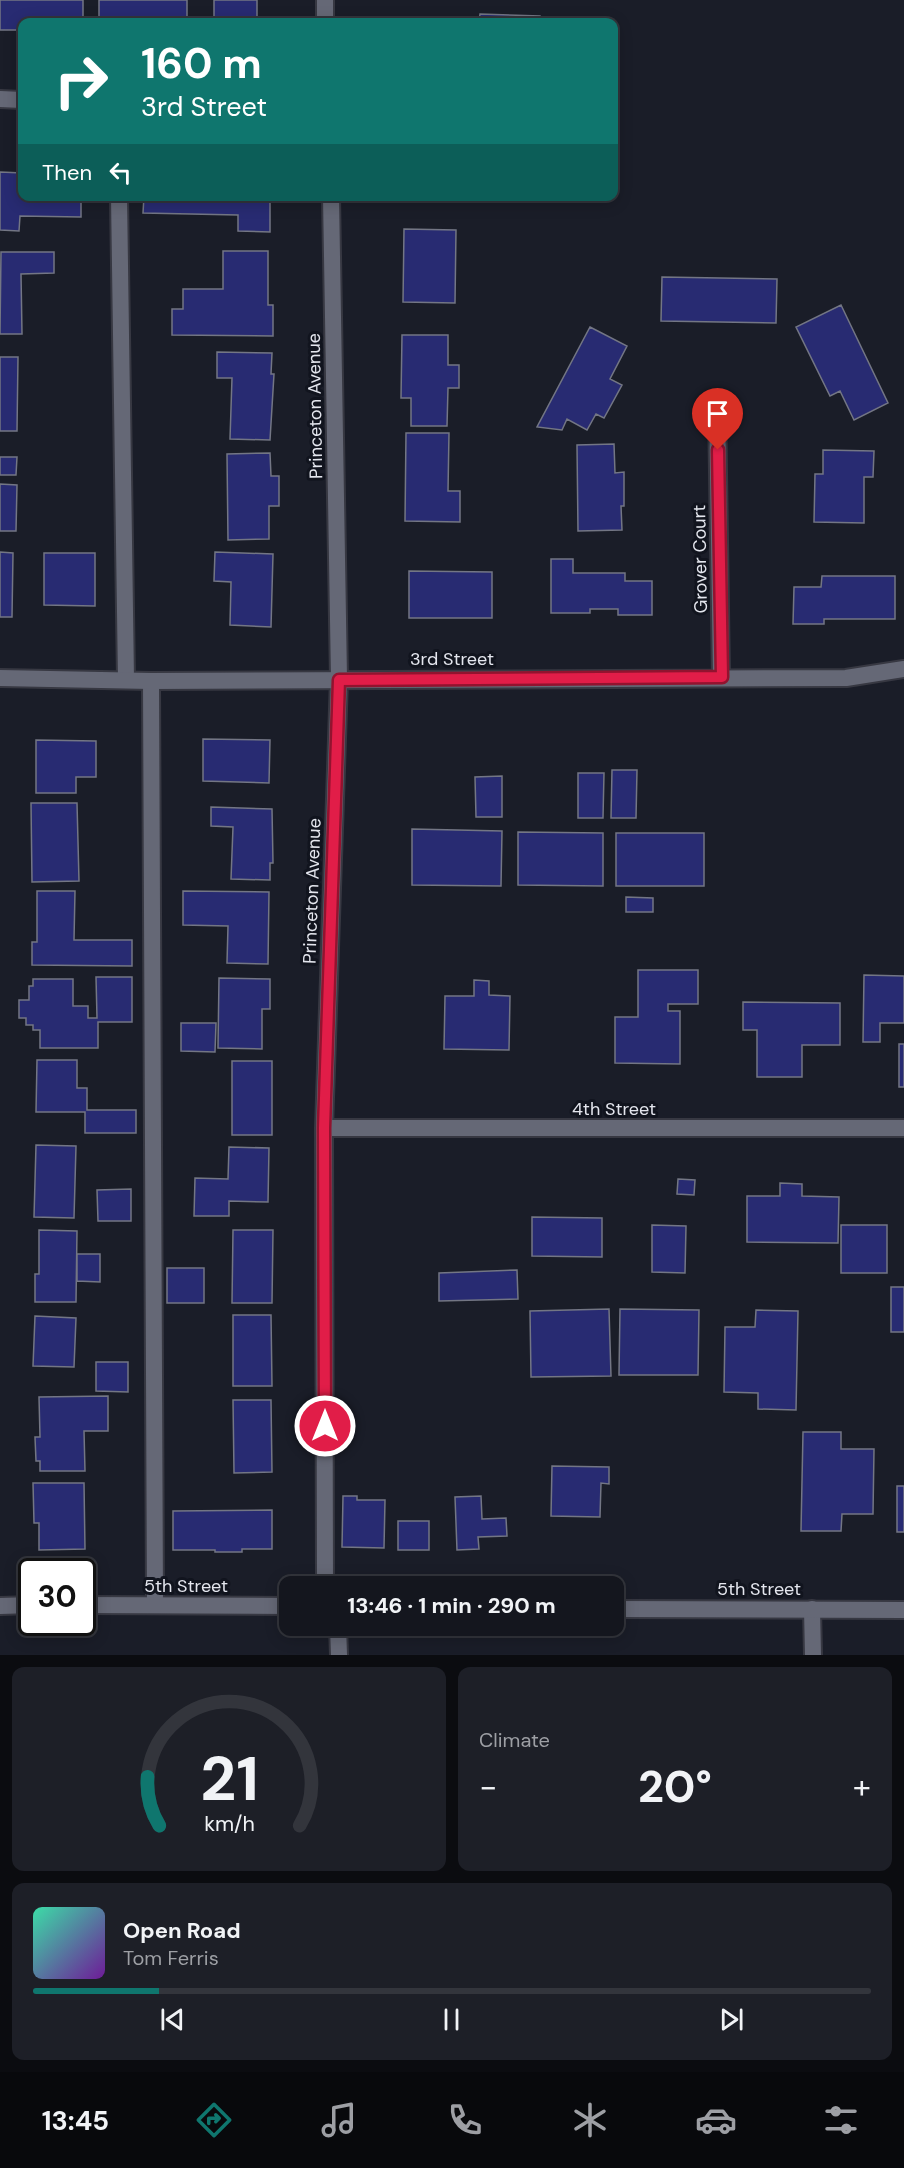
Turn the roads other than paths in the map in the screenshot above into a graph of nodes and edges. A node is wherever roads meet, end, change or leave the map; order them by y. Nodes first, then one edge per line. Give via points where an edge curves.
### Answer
1 (325, 0) edge
2 (325, 18) edge
3 (0, 99) edge
4 (18, 100) edge
5 (119, 201) edge
6 (331, 201) edge
7 (717, 404) dead end
8 (904, 669) edge
9 (722, 677) junction
10 (0, 678) edge
11 (126, 680) junction
12 (339, 680) junction
13 (151, 681) junction
14 (324, 1128) junction
15 (904, 1128) edge
16 (325, 1576) edge
17 (18, 1605) edge
18 (96, 1605) edge
19 (155, 1605) junction
20 (0, 1606) edge
21 (279, 1606) edge
22 (624, 1609) edge
23 (812, 1609) junction
24 (904, 1610) edge
25 (338, 1636) edge
26 (339, 1655) edge
27 (813, 1655) edge

1 - 2 street
3 - 4 street
5 - 11 street
6 - 12 street, Princeton Avenue
7 - 9 street, Grover Court
8 - 9 street, 3rd Street via 846,678
9 - 12 street, 3rd Street
10 - 11 street, 3rd Street
11 - 13 street, 3rd Street
12 - 13 street, 3rd Street
12 - 14 street, Princeton Avenue
13 - 19 street
14 - 15 street, 4th Street
14 - 16 street, Princeton Avenue
17 - 20 street
18 - 19 street, 5th Street
19 - 21 street, 5th Street
22 - 23 street, 5th Street
23 - 24 street, 5th Street
23 - 27 street
25 - 26 street

